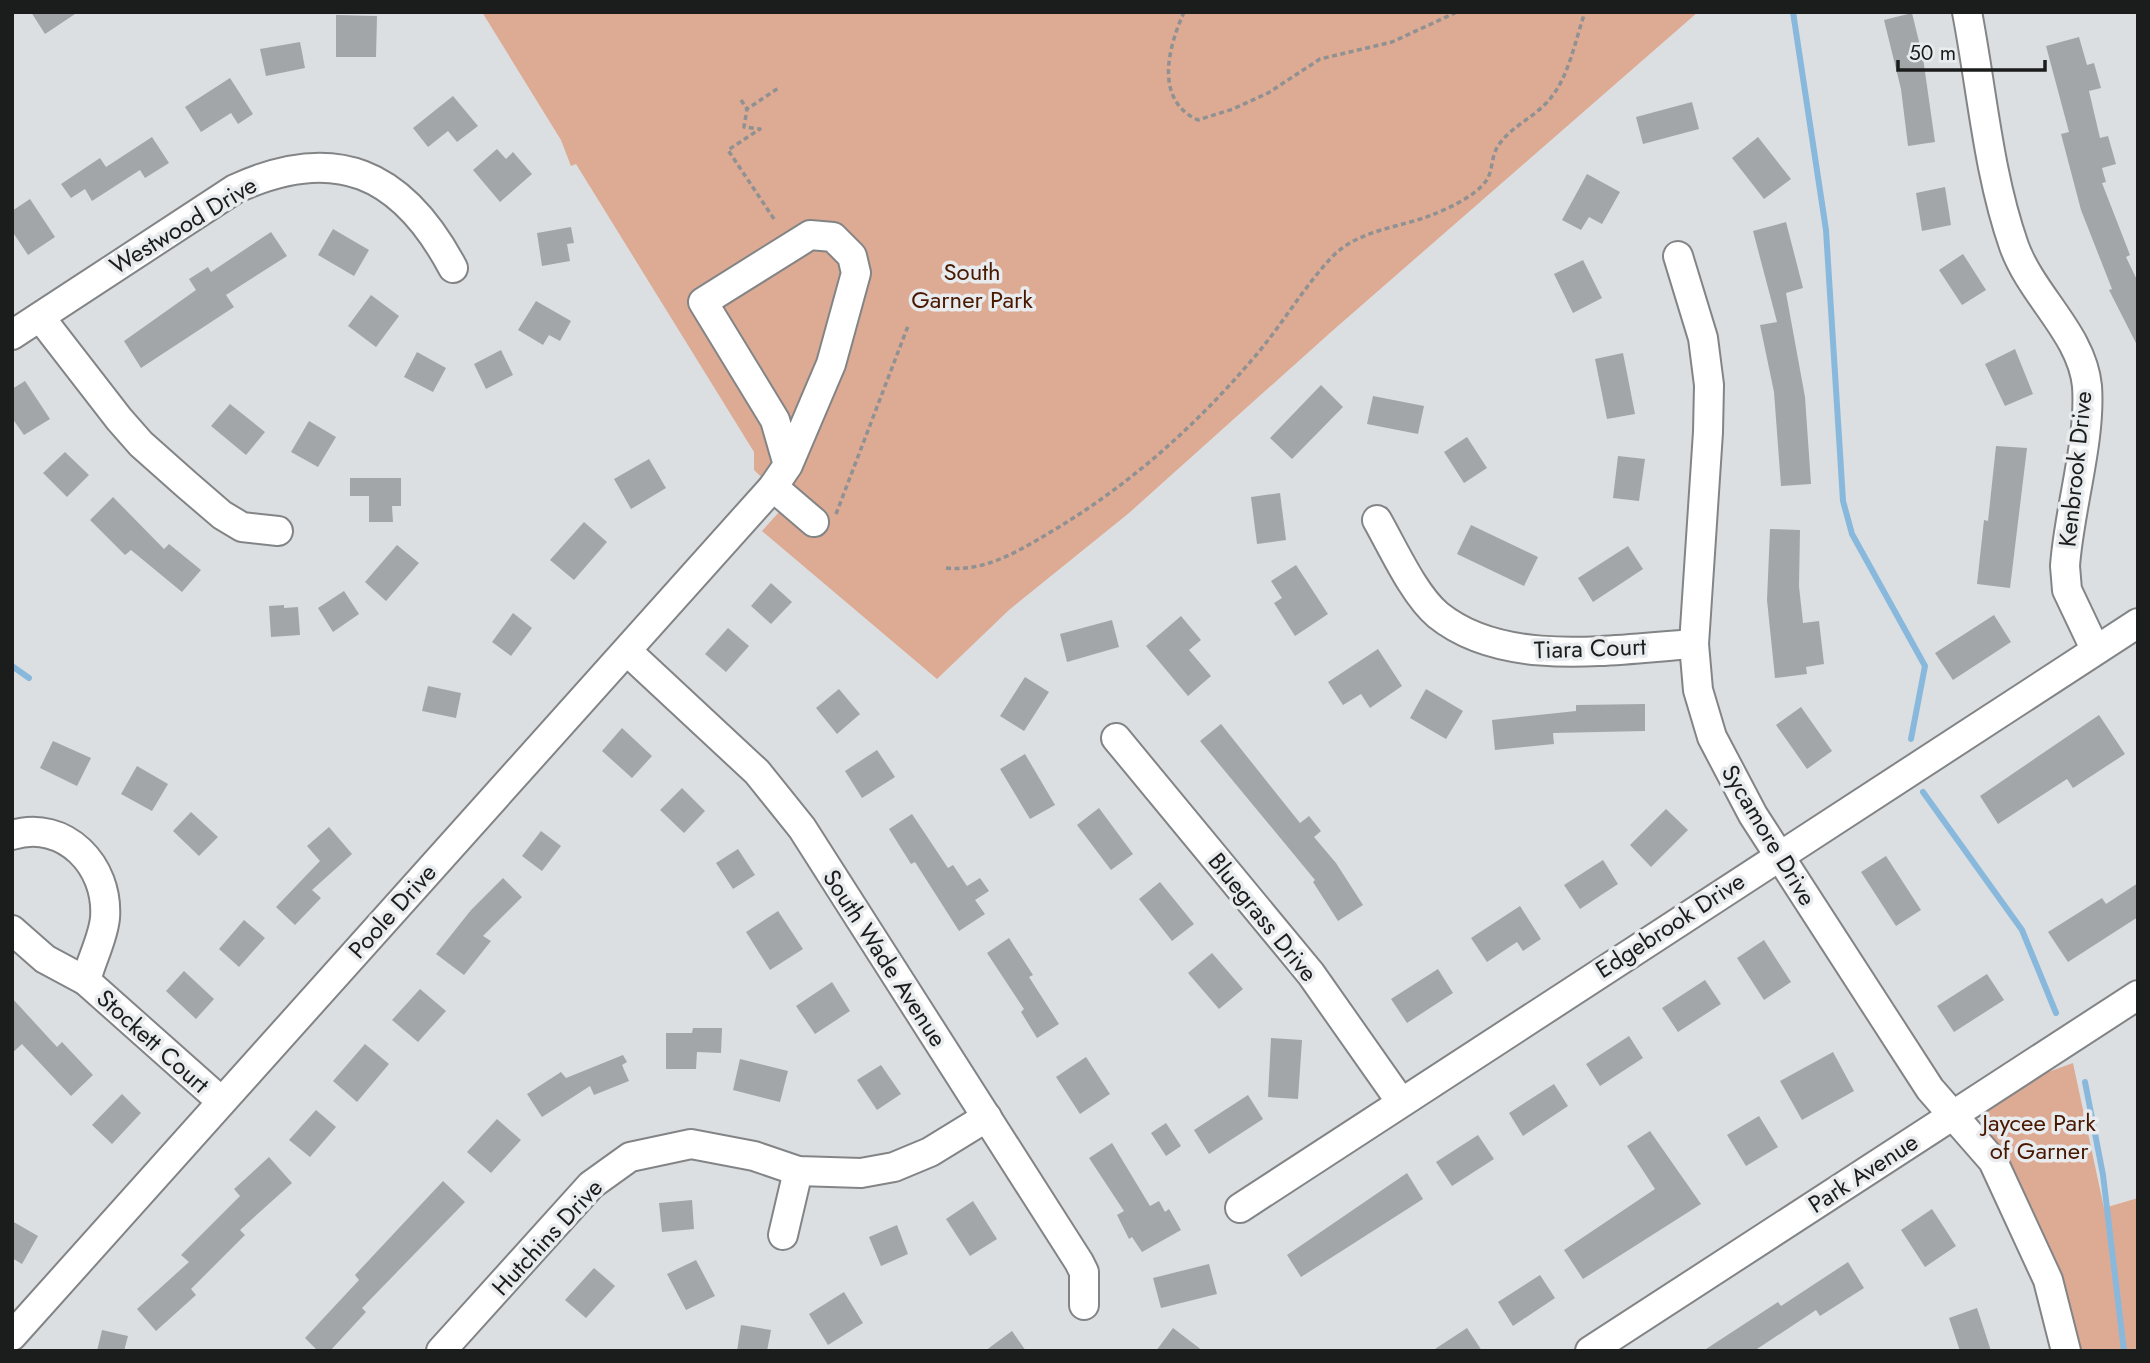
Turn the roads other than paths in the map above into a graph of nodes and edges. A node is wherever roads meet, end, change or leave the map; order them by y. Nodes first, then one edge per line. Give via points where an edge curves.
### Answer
1 (1967, 12) edge
2 (1678, 256) dead end
3 (453, 268) dead end
4 (40, 317) junction
5 (12, 335) edge
6 (780, 476) junction
7 (825, 518) road end
8 (1377, 520) dead end
9 (278, 531) dead end
10 (2138, 623) edge
11 (1694, 644) junction
12 (2095, 649) junction
13 (627, 651) junction
14 (1116, 738) dead end
15 (12, 835) edge
16 (1779, 854) junction
17 (12, 930) edge
18 (86, 981) junction
19 (2138, 995) edge
20 (221, 1101) junction
21 (1401, 1102) junction
22 (1954, 1113) junction
23 (987, 1117) junction
24 (798, 1171) junction
25 (1240, 1208) dead end
26 (783, 1235) dead end
27 (1084, 1304) dead end
28 (12, 1336) edge
29 (441, 1351) edge
30 (1590, 1351) edge
31 (2066, 1351) edge

1 - 12 street, Kenbrook Drive via 1998,188 2015,247 2032,285 2079,353 2087,387 2065,565 2067,590
2 - 11 street, Sycamore Drive via 1703,338 1709,384
3 - 4 street, Westwood Drive via 408,203 383,185 356,172 299,167 235,189
4 - 5 street, Westwood Drive
4 - 9 street via 119,419 168,468 242,527
6 - 6 street, Poole Drive via 831,364 856,273 852,256 833,237 810,235 703,302 775,420
6 - 7 street
6 - 13 street, Poole Drive
8 - 11 street, Tiara Court via 1437,614 1473,636 1522,650
10 - 12 street, Edgebrook Drive
11 - 16 street, Sycamore Drive via 1698,690 1712,737 1727,771
12 - 16 street, Edgebrook Drive
13 - 20 street, Poole Drive
13 - 23 street, South Wade Avenue via 701,716 778,795
14 - 21 street, Bluegrass Drive via 1311,974
15 - 18 street, Stockett Court via 38,831 75,845 100,878 105,919
16 - 21 street, Edgebrook Drive
16 - 22 street, Sycamore Drive via 1930,1089
17 - 18 street, Stockett Court via 45,959
18 - 20 street, Stockett Court
19 - 22 street, Park Avenue
20 - 28 street, Poole Drive
21 - 25 street, Edgebrook Drive
22 - 30 street, Park Avenue
22 - 31 street, Sycamore Drive via 1993,1161 2014,1205 2048,1279
23 - 24 street, Hutchins Drive via 940,1147 894,1167 861,1173
23 - 27 street, South Wade Avenue via 1084,1272
24 - 26 street
24 - 29 street, Hutchins Drive via 754,1156 691,1144 630,1157 591,1185

